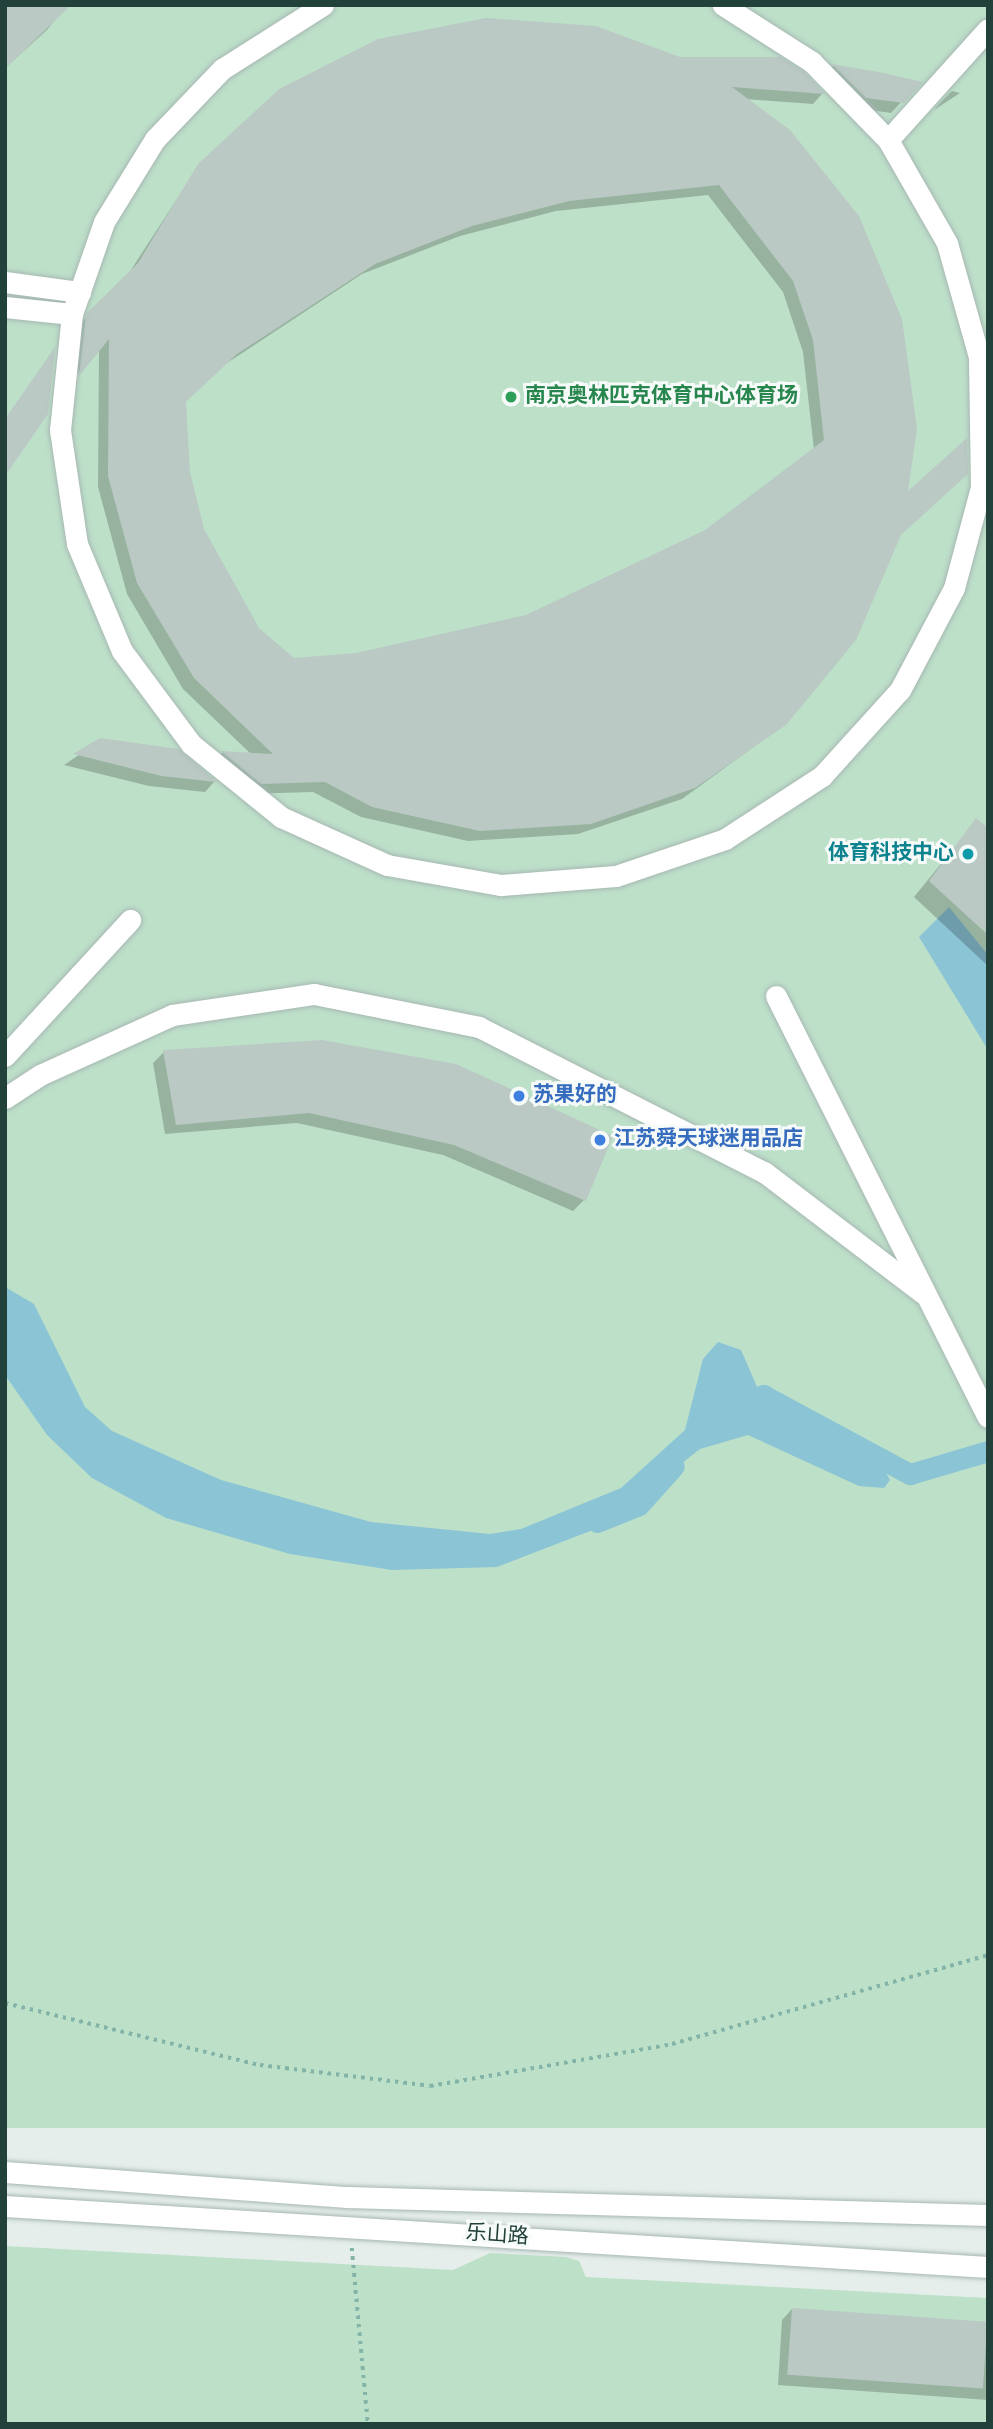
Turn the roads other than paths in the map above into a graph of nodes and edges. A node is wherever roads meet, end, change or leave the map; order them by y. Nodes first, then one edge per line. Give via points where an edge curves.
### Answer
1 (323, 5) edge
2 (723, 5) edge
3 (298, 9) edge
4 (988, 29) edge
5 (888, 140) junction
6 (5, 282) edge
7 (80, 292) junction
8 (5, 307) edge
9 (72, 314) junction
10 (984, 446) edge
11 (984, 488) edge
12 (130, 920) dead end
13 (776, 996) dead end
14 (5, 1056) edge
15 (5, 1098) edge
16 (923, 1293) junction
17 (988, 1417) edge
18 (5, 2172) edge
19 (5, 2206) edge
20 (988, 2215) edge
21 (988, 2267) edge

1 - 3 street
2 - 5 street via 812,62
3 - 7 street via 222,69 155,139 104,222
4 - 5 street
5 - 10 street via 947,243 979,357
6 - 7 street
7 - 9 street
8 - 9 street
9 - 11 street via 60,430 69,493 77,544 121,652 191,744 251,793 281,817 387,865 501,885 616,876 725,839 822,776 900,690 954,588
10 - 11 street
12 - 14 street
13 - 16 street
15 - 16 street via 40,1075 172,1015 314,994 479,1027 764,1172
16 - 17 street
18 - 20 street, 乐山路 via 347,2197
19 - 21 street, 乐山路

